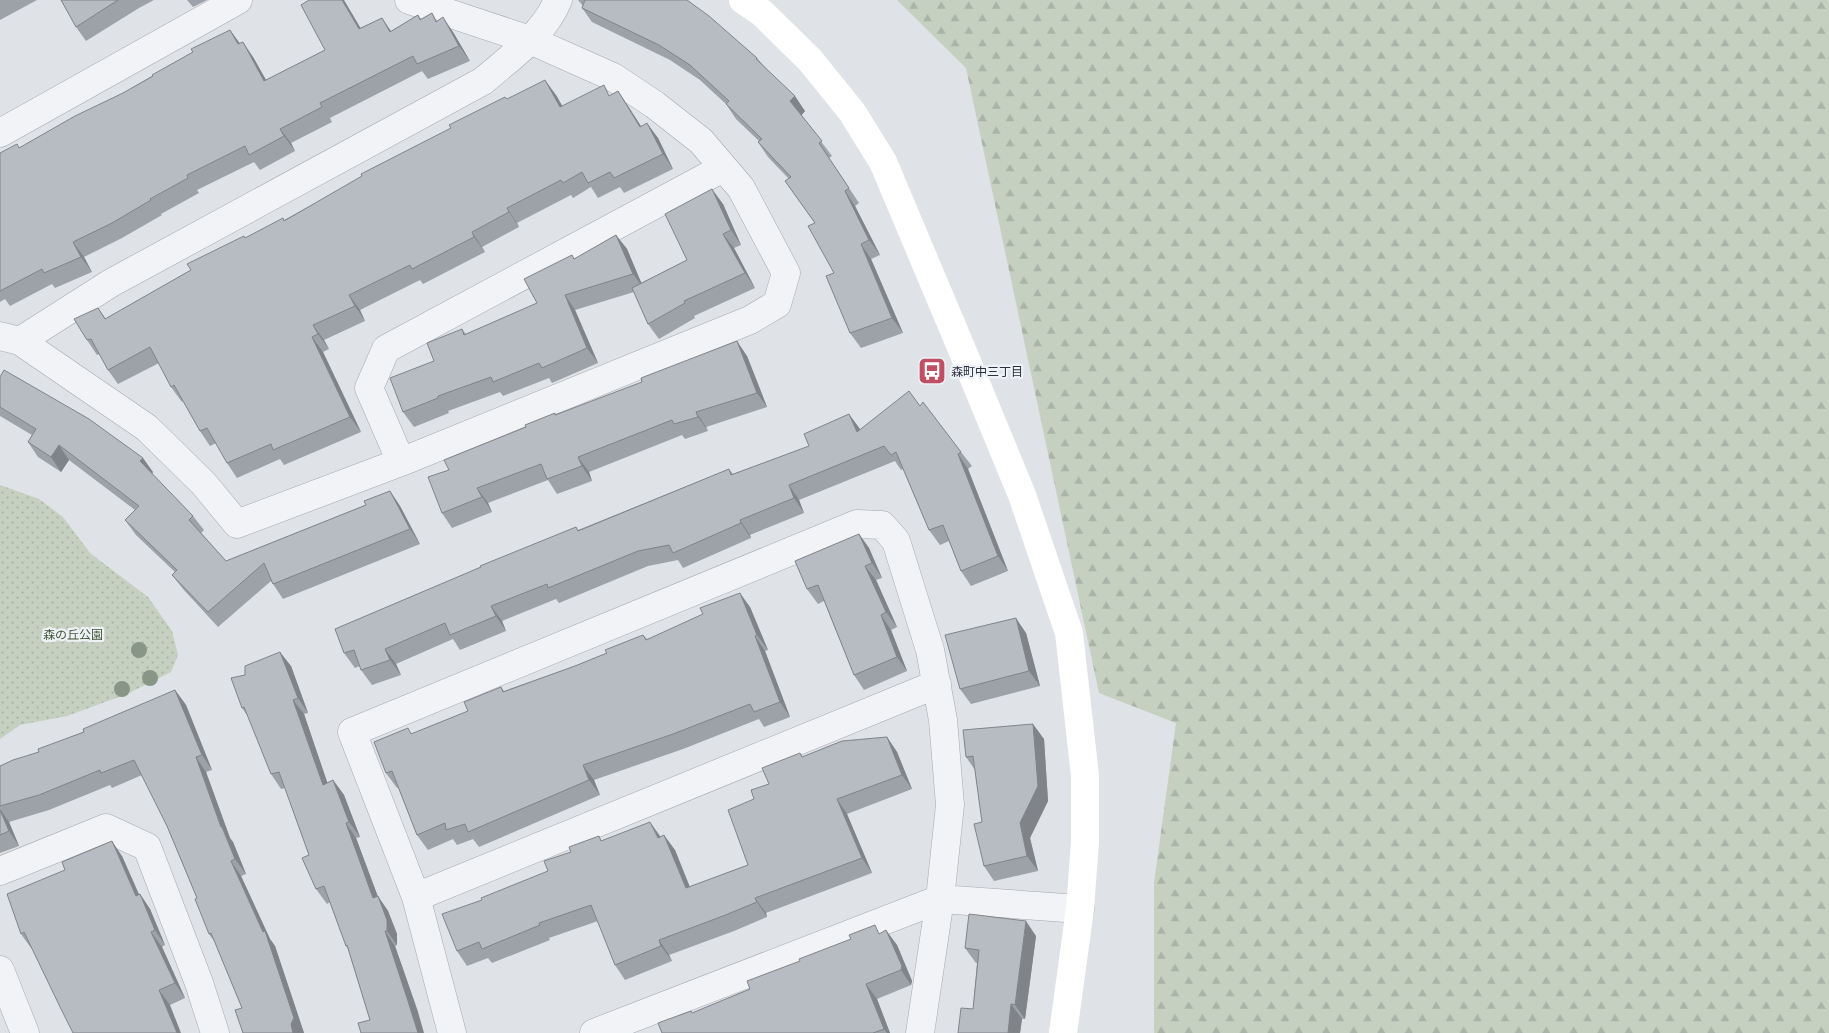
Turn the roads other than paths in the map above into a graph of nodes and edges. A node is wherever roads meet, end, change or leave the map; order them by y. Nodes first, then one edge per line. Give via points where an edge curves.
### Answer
1 (238, 0) edge
2 (409, 0) edge
3 (558, 0) edge
4 (743, 0) edge
5 (530, 40) junction
6 (0, 133) edge
7 (722, 168) junction
8 (10, 339) edge
9 (401, 462) junction
10 (937, 684) junction
11 (0, 871) edge
12 (416, 896) junction
13 (940, 899) junction
14 (1080, 908) junction
15 (0, 970) edge
16 (625, 1028) edge
17 (25, 1033) edge
18 (215, 1033) edge
19 (452, 1033) edge
20 (594, 1033) edge
21 (920, 1033) edge
22 (1063, 1033) edge

1 - 6 street
2 - 5 street
3 - 5 street via 553,13
4 - 14 street via 762,13 810,60 852,112 883,162 1022,495 1069,633 1086,776 1086,842
5 - 7 street via 613,77 656,105 701,141
5 - 8 street via 484,81
7 - 9 street via 386,349 369,388
7 - 9 street via 740,188 786,273 777,304 750,320
8 - 9 street via 147,428 204,484 237,524
10 - 12 street
10 - 12 street via 930,650 896,541 882,526 857,524 352,732
10 - 13 street via 950,805
11 - 18 street via 106,828 147,847
12 - 19 street
13 - 14 street
13 - 16 street
13 - 21 street
14 - 22 street
15 - 17 street
16 - 20 street

